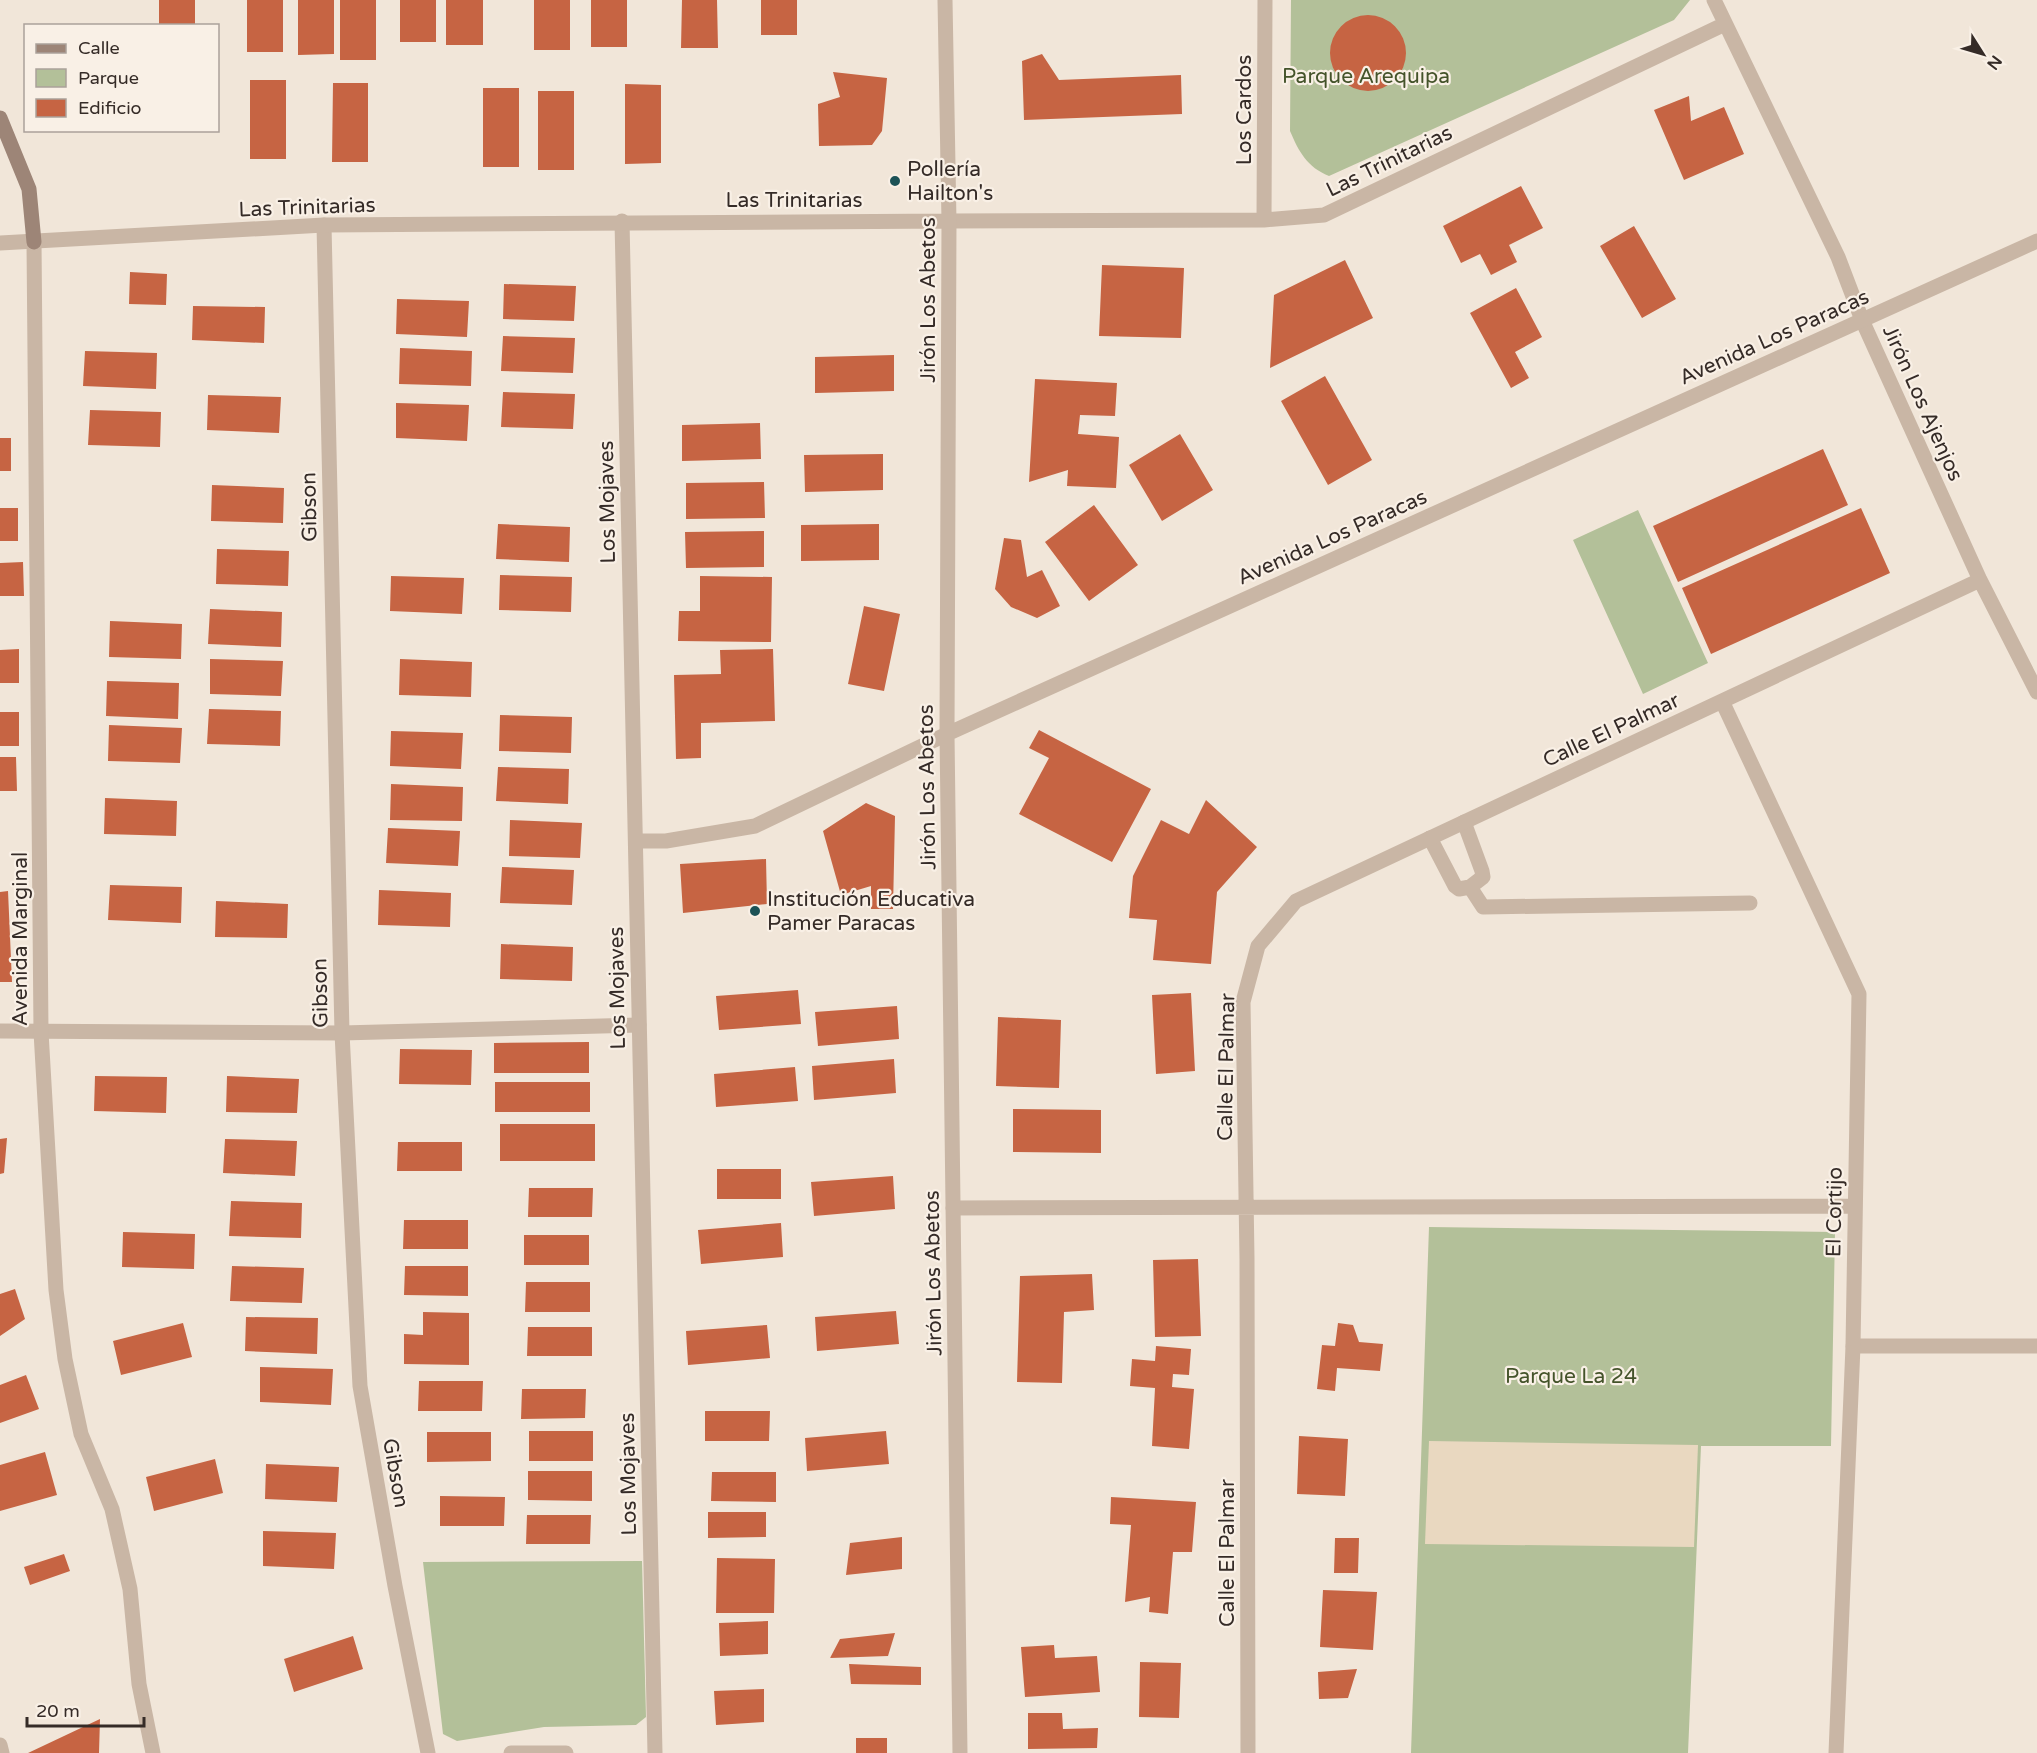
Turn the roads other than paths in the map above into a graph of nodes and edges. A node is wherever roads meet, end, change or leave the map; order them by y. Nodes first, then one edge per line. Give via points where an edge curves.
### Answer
1 (945, 0) edge
2 (1265, 0) edge
3 (1714, 0) edge
4 (1725, 24) junction
5 (0, 118) edge
6 (949, 220) junction
7 (1264, 220) junction
8 (622, 222) junction
9 (324, 225) junction
10 (2037, 241) edge
11 (34, 242) junction
12 (0, 243) edge
13 (1862, 320) junction
14 (1980, 580) junction
15 (2037, 692) edge
16 (1722, 701) junction
17 (947, 734) junction
18 (1464, 822) junction
19 (1430, 838) junction
20 (636, 841) junction
21 (1470, 888) junction
22 (1750, 903) dead end
23 (639, 1025) junction
24 (0, 1031) edge
25 (41, 1032) junction
26 (342, 1033) junction
27 (1855, 1206) junction
28 (953, 1208) junction
29 (1246, 1208) junction
30 (1853, 1346) junction
31 (2037, 1346) edge
32 (0, 1745) edge
33 (2, 1753) edge
34 (153, 1753) edge
35 (428, 1753) edge
36 (511, 1753) edge
37 (566, 1753) edge
38 (655, 1753) edge
39 (960, 1753) edge
40 (1248, 1753) edge
41 (1836, 1753) edge

1 - 6 street, Jirón Los Abetos
2 - 7 street, Los Cardos
3 - 4 street, Jirón Los Ajenjos
4 - 7 street, Las Trinitarias via 1324,215
4 - 13 street, Jirón Los Ajenjos via 1838,257
5 - 11 main road, Avenida Marginal via 28,189
6 - 7 street, Las Trinitarias
6 - 8 street, Las Trinitarias
6 - 17 street, Jirón Los Abetos
8 - 9 street, Las Trinitarias
8 - 20 street, Los Mojaves
9 - 11 street, Las Trinitarias
9 - 26 street, Gibson
10 - 13 street, Avenida Los Paracas
11 - 12 street, Las Trinitarias
11 - 25 street, Avenida Marginal
13 - 14 street, Jirón Los Ajenjos
13 - 17 street, Avenida Los Paracas
14 - 15 street, Jirón Los Ajenjos
14 - 16 street, Calle El Palmar
16 - 18 street, Calle El Palmar
16 - 27 street, El Cortijo via 1859,994
17 - 20 street, Avenida Los Paracas via 755,826 666,841
17 - 28 street, Jirón Los Abetos
18 - 19 street, Calle El Palmar
18 - 21 street via 1482,871 1479,882
19 - 21 street via 1455,886
19 - 29 street, Calle El Palmar via 1296,901 1258,946 1243,1002
20 - 23 street, Los Mojaves
21 - 22 street via 1483,907
23 - 26 street
23 - 38 street, Los Mojaves
24 - 25 street
25 - 26 street
25 - 34 street, Avenida Marginal via 56,1290 66,1359 81,1434 111,1509 130,1588 139,1684
26 - 35 street, Gibson via 360,1386
27 - 29 street
27 - 30 street, El Cortijo
28 - 29 street
28 - 39 street, Jirón Los Abetos
29 - 40 street, Calle El Palmar
30 - 31 street
30 - 41 street, El Cortijo
32 - 33 street
36 - 37 street

